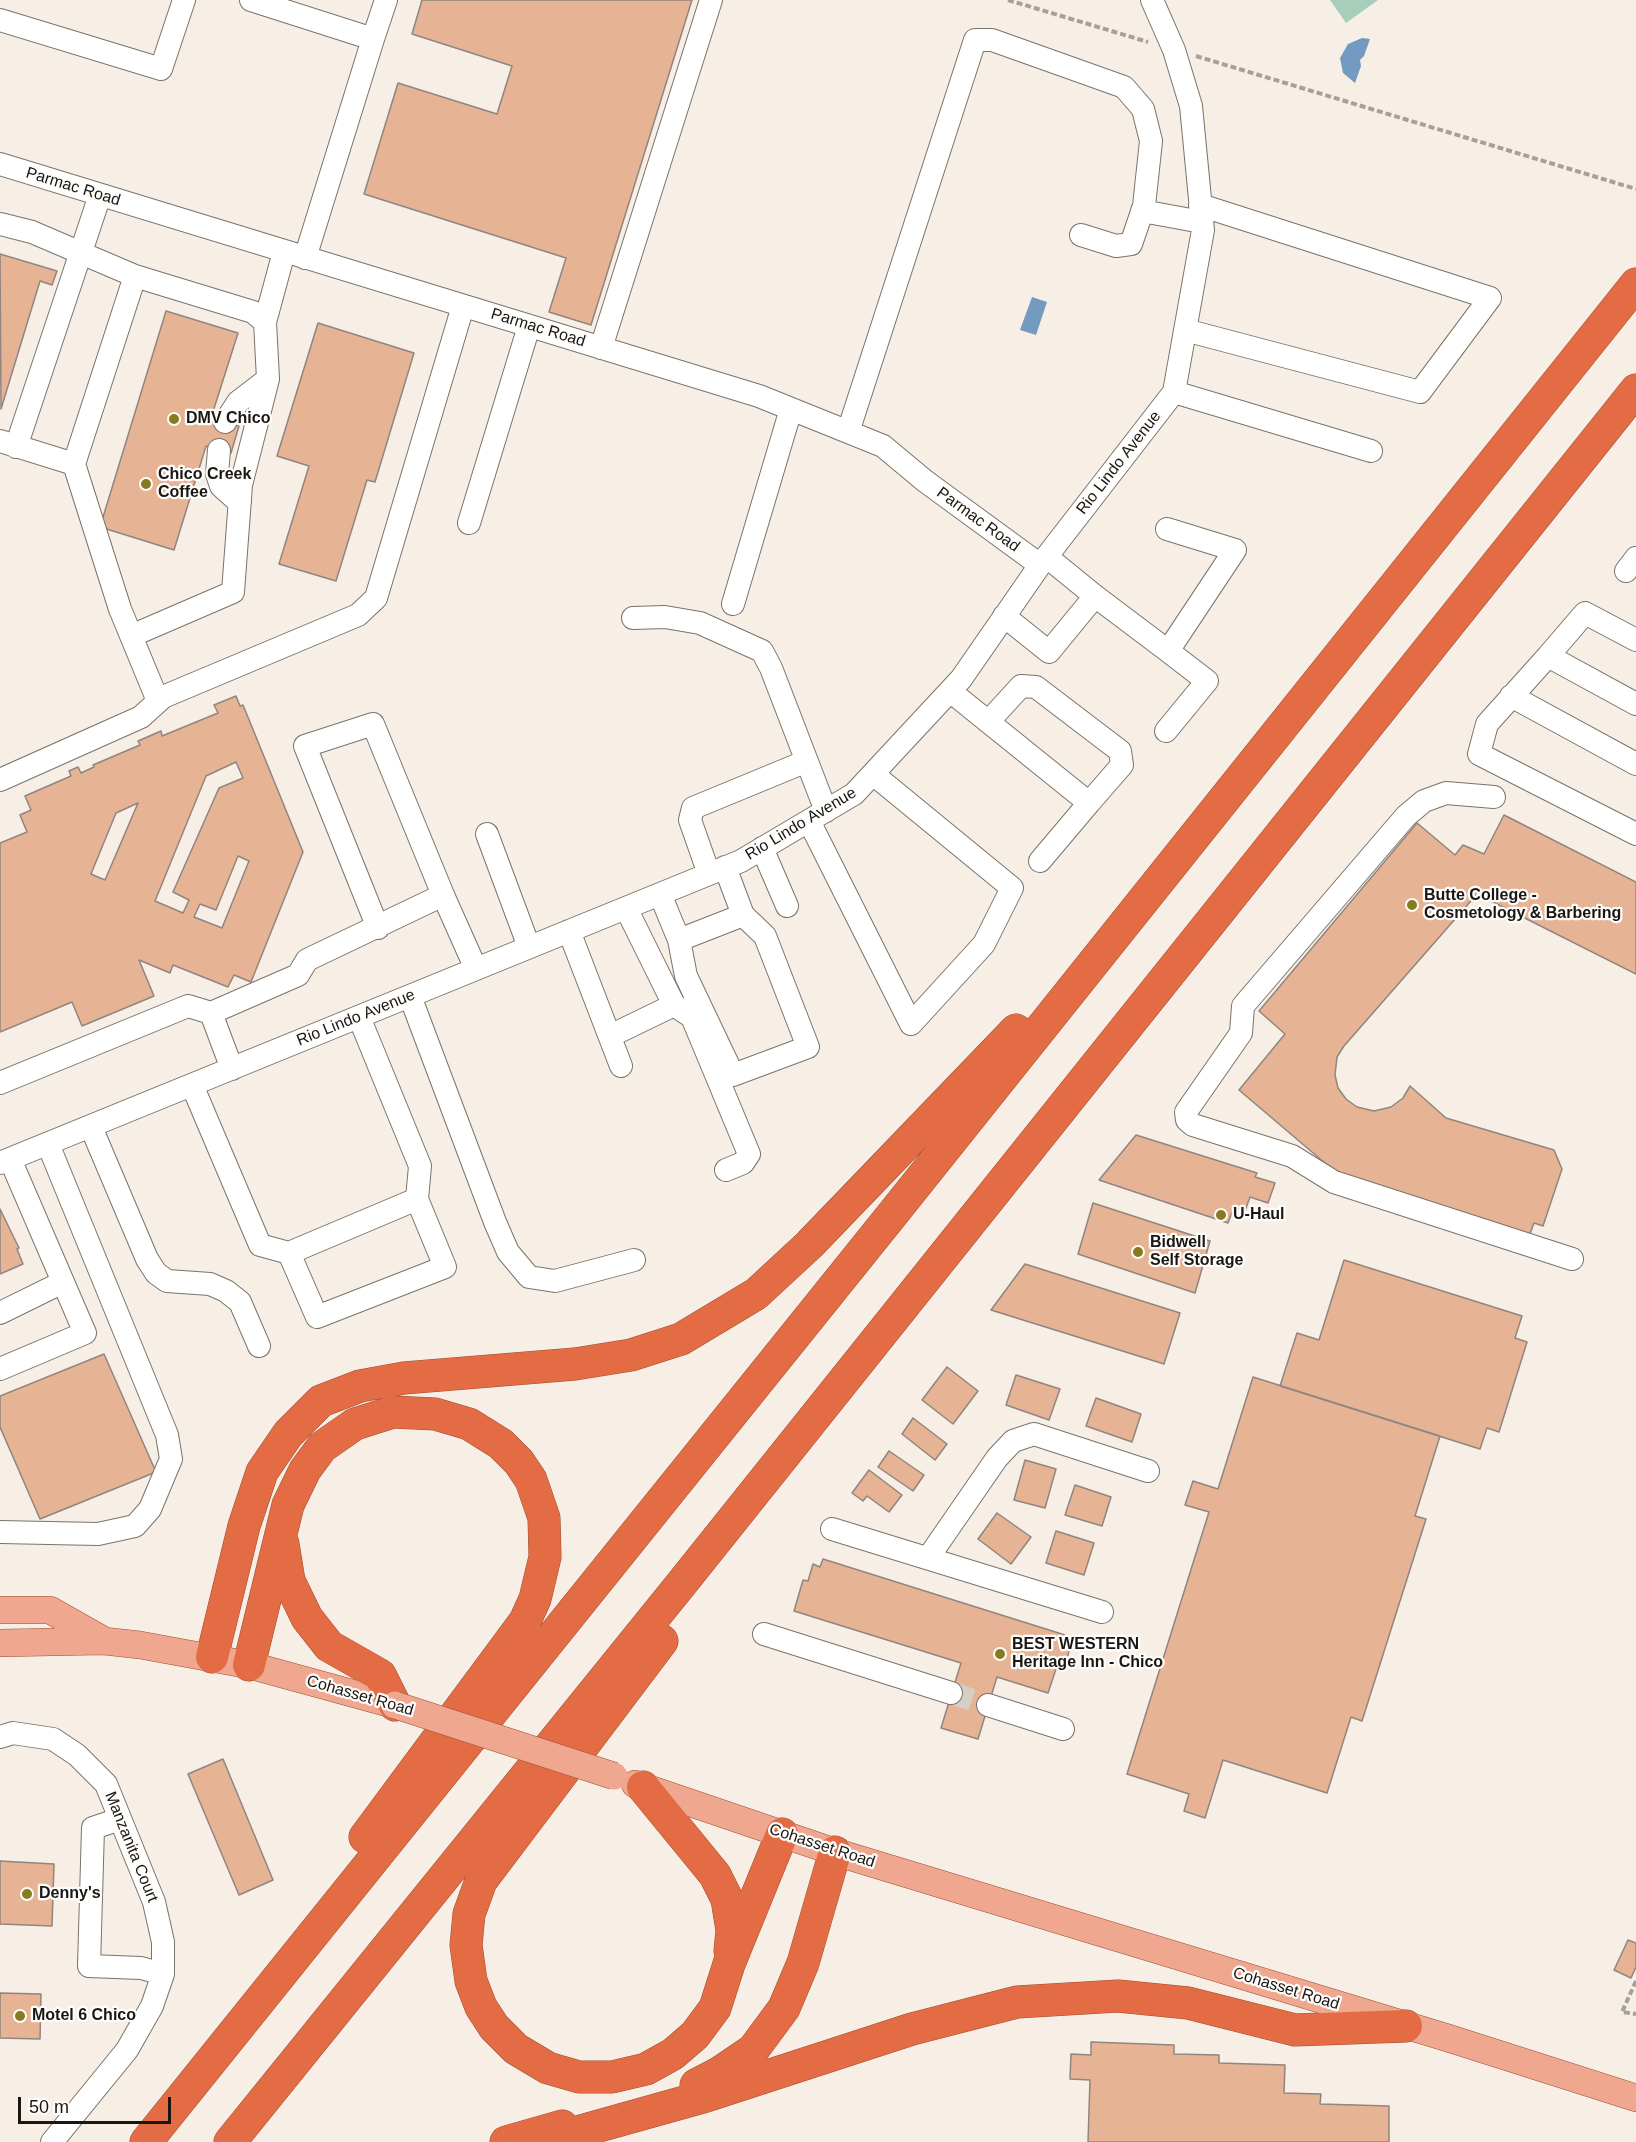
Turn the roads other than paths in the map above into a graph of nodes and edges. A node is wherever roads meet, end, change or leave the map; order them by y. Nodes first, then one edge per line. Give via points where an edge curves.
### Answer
1 (184, 0) edge
2 (251, 0) edge
3 (386, 0) edge
4 (711, 0) edge
5 (1158, 2) edge
6 (0, 20) edge
7 (373, 39) junction
8 (0, 164) edge
9 (100, 195) junction
10 (1143, 211) junction
11 (1201, 214) junction
12 (0, 224) edge
13 (1081, 236) dead end
14 (80, 252) junction
15 (295, 255) junction
16 (135, 276) junction
17 (1636, 284) edge
18 (462, 306) junction
19 (265, 322) junction
20 (529, 326) junction
21 (1185, 330) junction
22 (601, 348) junction
23 (268, 379) junction
24 (1636, 390) edge
25 (1174, 392) junction
26 (791, 409) junction
27 (225, 422) dead end
28 (848, 432) junction
29 (8, 444) edge
30 (219, 450) dead end
31 (1371, 452) dead end
32 (74, 464) junction
33 (240, 503) junction
34 (469, 523) dead end
35 (1167, 529) dead end
36 (1043, 561) junction
37 (1095, 596) junction
38 (733, 604) dead end
39 (1005, 616) junction
40 (633, 618) dead end
41 (131, 636) junction
42 (1636, 640) edge
43 (1168, 651) junction
44 (1548, 656) junction
45 (950, 691) junction
46 (1511, 696) junction
47 (158, 701) junction
48 (1636, 704) edge
49 (988, 722) junction
50 (1167, 731) dead end
51 (807, 761) junction
52 (1636, 764) edge
53 (873, 774) junction
54 (0, 780) edge
55 (1494, 797) dead end
56 (1089, 802) junction
57 (817, 816) junction
58 (487, 834) dead end
59 (1636, 834) edge
60 (762, 848) junction
61 (1040, 861) dead end
62 (717, 870) junction
63 (660, 894) junction
64 (443, 895) junction
65 (787, 906) dead end
66 (626, 908) junction
67 (743, 915) junction
68 (378, 928) junction
69 (569, 931) junction
70 (679, 940) junction
71 (529, 947) junction
72 (476, 969) junction
73 (410, 996) junction
74 (674, 1005) junction
75 (1054, 1011) junction
76 (211, 1013) junction
77 (359, 1017) junction
78 (706, 1034) junction
79 (610, 1036) junction
80 (621, 1066) dead end
81 (232, 1069) junction
82 (0, 1083) edge
83 (192, 1085) junction
84 (91, 1126) junction
85 (48, 1144) junction
86 (5, 1161) edge
87 (726, 1170) dead end
88 (417, 1199) junction
89 (289, 1253) junction
90 (1572, 1259) dead end
91 (634, 1260) dead end
92 (63, 1282) junction
93 (0, 1313) edge
94 (259, 1346) dead end
95 (0, 1369) edge
96 (781, 1460) junction
97 (1148, 1471) dead end
98 (832, 1529) dead end
99 (0, 1531) edge
100 (281, 1534) junction
101 (928, 1558) junction
102 (0, 1610) edge
103 (1102, 1612) dead end
104 (764, 1634) dead end
105 (104, 1641) junction
106 (0, 1643) edge
107 (212, 1657) junction
108 (249, 1665) junction
109 (951, 1694) tunnel mouth
110 (988, 1705) tunnel mouth
111 (395, 1706) junction
112 (1063, 1729) dead end
113 (0, 1737) edge
114 (643, 1787) junction
115 (120, 1819) junction
116 (782, 1834) junction
117 (835, 1852) junction
118 (305, 1944) junction
119 (729, 1964) junction
120 (163, 1974) junction
121 (1406, 2026) junction
122 (1636, 2098) edge
123 (52, 2142) edge
124 (146, 2142) edge
125 (230, 2142) edge
126 (506, 2142) edge
127 (542, 2142) edge

1 - 6 street via 161,69
2 - 7 street
3 - 7 street
4 - 22 street
5 - 11 street, Rio Lindo Avenue via 1191,106
7 - 15 street
8 - 9 street, Parmac Road
9 - 14 street
9 - 15 street, Parmac Road
10 - 11 street
10 - 13 street via 1131,244 1116,246
10 - 28 street via 1151,141 1143,109 1124,87 992,40 975,40
11 - 21 street, Rio Lindo Avenue via 1203,230
11 - 21 street via 1490,297 1420,392
12 - 14 street via 32,232
14 - 16 street
14 - 29 street
15 - 18 street, Parmac Road
15 - 19 street
16 - 19 street via 253,312
16 - 32 street
17 - 75 highway
18 - 20 street, Parmac Road
18 - 47 street via 376,598 358,615
19 - 23 street
20 - 22 street, Parmac Road
20 - 34 street
21 - 25 street, Rio Lindo Avenue
22 - 26 street, Parmac Road
23 - 27 street via 238,402
23 - 33 street
24 - 96 highway
25 - 31 street
25 - 36 street, Rio Lindo Avenue
26 - 28 street, Parmac Road
26 - 38 street
28 - 36 street, Parmac Road via 883,446 925,481
29 - 32 street
30 - 33 street via 220,486
32 - 41 street
33 - 41 street via 233,592
35 - 43 street via 1235,550
36 - 37 street, Parmac Road
36 - 39 street, Rio Lindo Avenue
37 - 39 street via 1049,652
37 - 43 street, Parmac Road
39 - 45 street, Rio Lindo Avenue
40 - 51 street via 665,617 700,623 762,651
41 - 47 street
42 - 44 street via 1585,613
43 - 50 street, Parmac Road via 1207,681
44 - 46 street
44 - 48 street
45 - 49 street
45 - 53 street, Rio Lindo Avenue
46 - 52 street
46 - 59 street via 1487,724 1479,754
47 - 54 street via 141,717
49 - 56 street
49 - 56 street via 1021,686 1036,687 1120,751 1122,765
51 - 57 street
51 - 62 street via 693,808 690,820
53 - 57 street, Rio Lindo Avenue via 854,794
53 - 57 street via 1012,888 984,944 911,1024
55 - 90 street via 1446,793 1424,801 1406,816 1243,1006 1241,1034 1186,1112 1187,1120 1292,1156 1334,1182
56 - 61 street
57 - 60 street, Rio Lindo Avenue
58 - 71 street
60 - 62 street, Rio Lindo Avenue
60 - 65 street
62 - 63 street, Rio Lindo Avenue
62 - 67 street
63 - 66 street, Rio Lindo Avenue
63 - 70 street
64 - 68 street
64 - 68 street via 373,724 304,746
64 - 72 street
66 - 69 street, Rio Lindo Avenue
66 - 74 street
67 - 70 street
67 - 78 street via 765,936 808,1047 733,1075
68 - 76 street via 307,960 298,975
69 - 71 street, Rio Lindo Avenue
69 - 79 street
70 - 78 street via 686,976
71 - 72 street, Rio Lindo Avenue
72 - 73 street, Rio Lindo Avenue
73 - 77 street, Rio Lindo Avenue
73 - 91 street via 507,1252 529,1277 555,1281
74 - 78 street via 692,1017
74 - 79 street
75 - 107 highway via 1020,1026 809,1245 756,1294 681,1339 631,1355 575,1364 393,1380 360,1386 321,1401 288,1434 262,1472 244,1526
75 - 118 highway
76 - 81 street
76 - 82 street via 188,1006
77 - 81 street, Rio Lindo Avenue
77 - 88 street via 420,1166
78 - 87 street via 748,1154 743,1163
79 - 80 street
81 - 83 street, Rio Lindo Avenue
83 - 84 street, Rio Lindo Avenue
83 - 89 street via 260,1245
84 - 85 street, Rio Lindo Avenue
84 - 94 street via 156,1273 167,1281 210,1284 226,1291 240,1302
85 - 86 street, Rio Lindo Avenue
85 - 99 street via 167,1435 171,1459 150,1509 135,1526 98,1534
86 - 92 street
88 - 89 street
88 - 89 street via 445,1267 317,1317
92 - 93 street
92 - 95 street via 85,1333
96 - 119 highway via 747,1526 481,1881 469,1914 466,1945 471,1981 494,2027 516,2049 548,2068 579,2077 612,2077 646,2069 673,2054 715,2008
96 - 125 highway
97 - 101 street via 1034,1434 1013,1441
98 - 101 street
100 - 108 highway
100 - 111 highway via 289,1581 307,1618 329,1646 380,1675
100 - 118 highway via 288,1505 304,1470 322,1447 355,1424 393,1413 435,1414 469,1424 501,1444 531,1480 546,1537 543,1576 525,1621 326,1891
101 - 103 street
102 - 105 main road via 50,1610
104 - 109 street
105 - 106 main road, Cohasset Road
105 - 107 main road, Cohasset Road
107 - 108 main road, Cohasset Road
108 - 111 main road, Cohasset Road
110 - 112 street
111 - 114 main road, Cohasset Road, bridge
113 - 115 street, Manzanita Court via 14,1733 53,1739 77,1755 106,1784
114 - 116 main road, Cohasset Road
114 - 119 highway via 715,1875 727,1899 732,1930
115 - 120 street, Manzanita Court via 154,1902 163,1942
115 - 120 street via 93,1828 89,1966 141,1968
116 - 117 main road, Cohasset Road
116 - 119 highway
117 - 121 main road, Cohasset Road
117 - 126 highway via 803,1963 788,1999 753,2050 675,2095
118 - 124 highway
120 - 123 street, Manzanita Court via 152,2006 127,2050
121 - 122 main road, Cohasset Road
121 - 127 highway via 1295,2030 1188,2003 1118,1996 1017,2002 912,2029 706,2097

